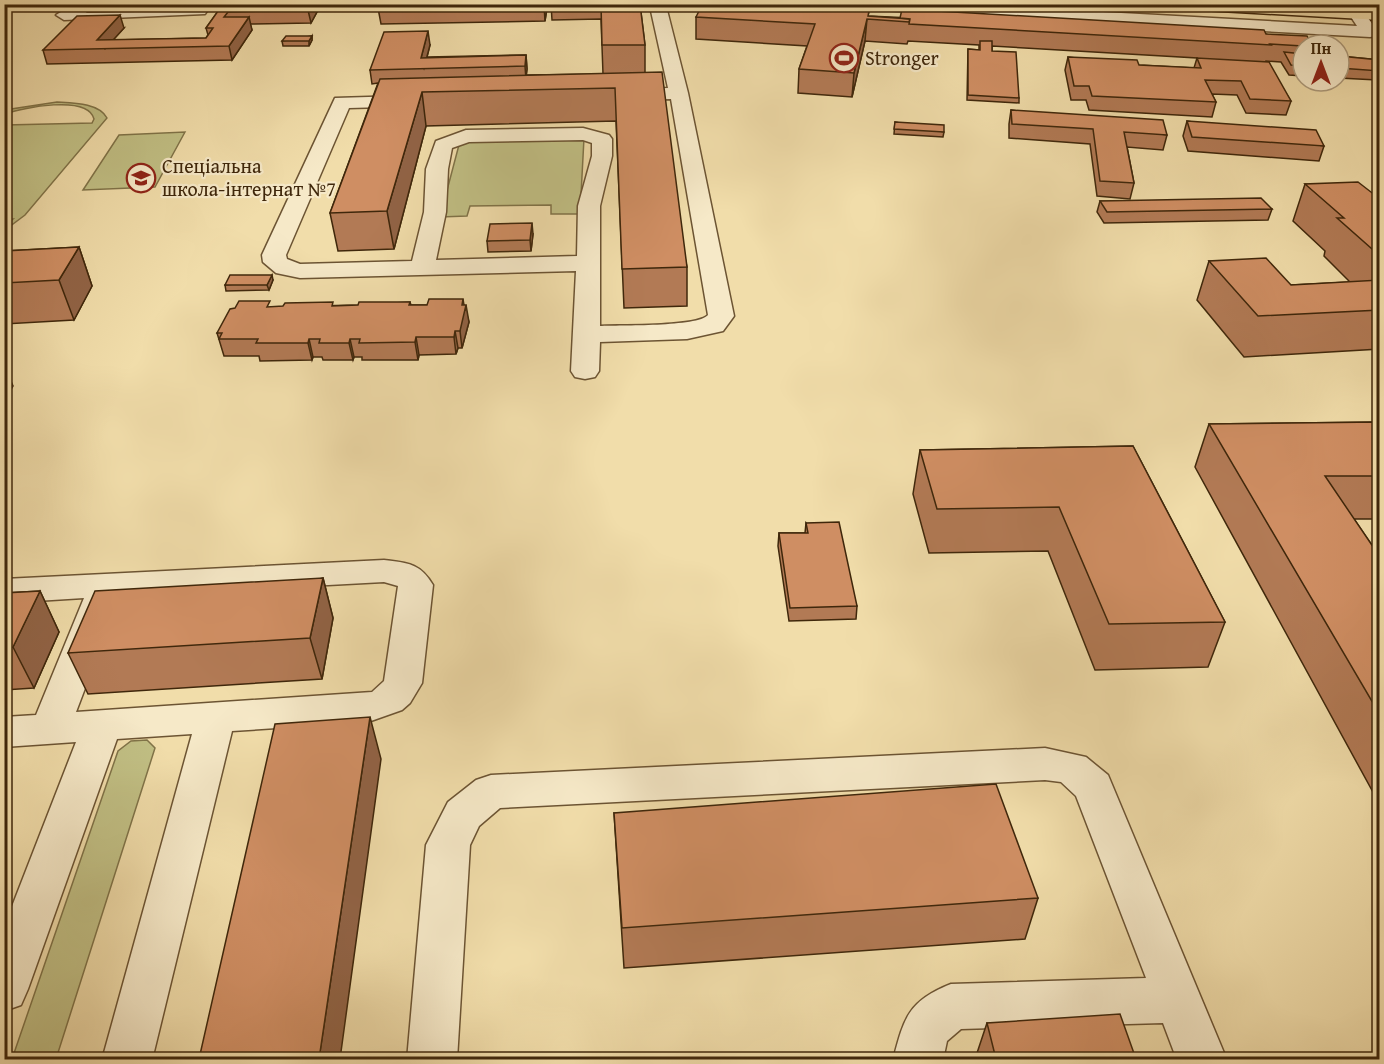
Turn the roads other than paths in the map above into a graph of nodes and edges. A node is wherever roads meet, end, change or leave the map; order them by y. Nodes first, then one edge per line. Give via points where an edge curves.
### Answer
1 (9, 4) edge
2 (654, 4) edge
3 (862, 4) edge
4 (1185, 4) edge
5 (4, 9) edge
6 (199, 11) dead end
7 (1357, 14) junction
8 (64, 15) dead end
9 (1380, 15) edge
10 (1013, 22) edge
11 (1373, 42) dead end
12 (679, 93) junction
13 (589, 263) junction
14 (422, 268) junction
15 (587, 334) junction
16 (585, 371) dead end
17 (107, 585) junction
18 (4, 591) edge
19 (216, 717) junction
20 (103, 724) junction
21 (50, 729) junction
22 (4, 732) edge
23 (4, 989) edge
24 (1178, 1000) junction
25 (127, 1059) edge
26 (432, 1059) edge
27 (918, 1059) edge
28 (1202, 1059) edge

1 - 5 street
2 - 12 street via 659,10
3 - 7 street via 1370,33
4 - 7 highway
6 - 8 street
7 - 9 highway
10 - 11 street
12 - 14 street via 342,102 274,255 275,262 300,271
12 - 15 street via 721,316 714,325 687,331
13 - 14 street
13 - 14 street via 589,206 603,139 583,134 466,136 443,145 437,169 435,212
13 - 15 street
15 - 16 street
17 - 18 street
17 - 19 street via 384,571 412,578 416,585 403,683 386,704
17 - 21 street
19 - 20 street
19 - 25 street
20 - 21 street
20 - 23 street
21 - 22 street
24 - 26 street via 1093,787 1072,768 1045,764 491,792 463,814 448,845
24 - 27 street via 951,1007 926,1028
24 - 28 street

